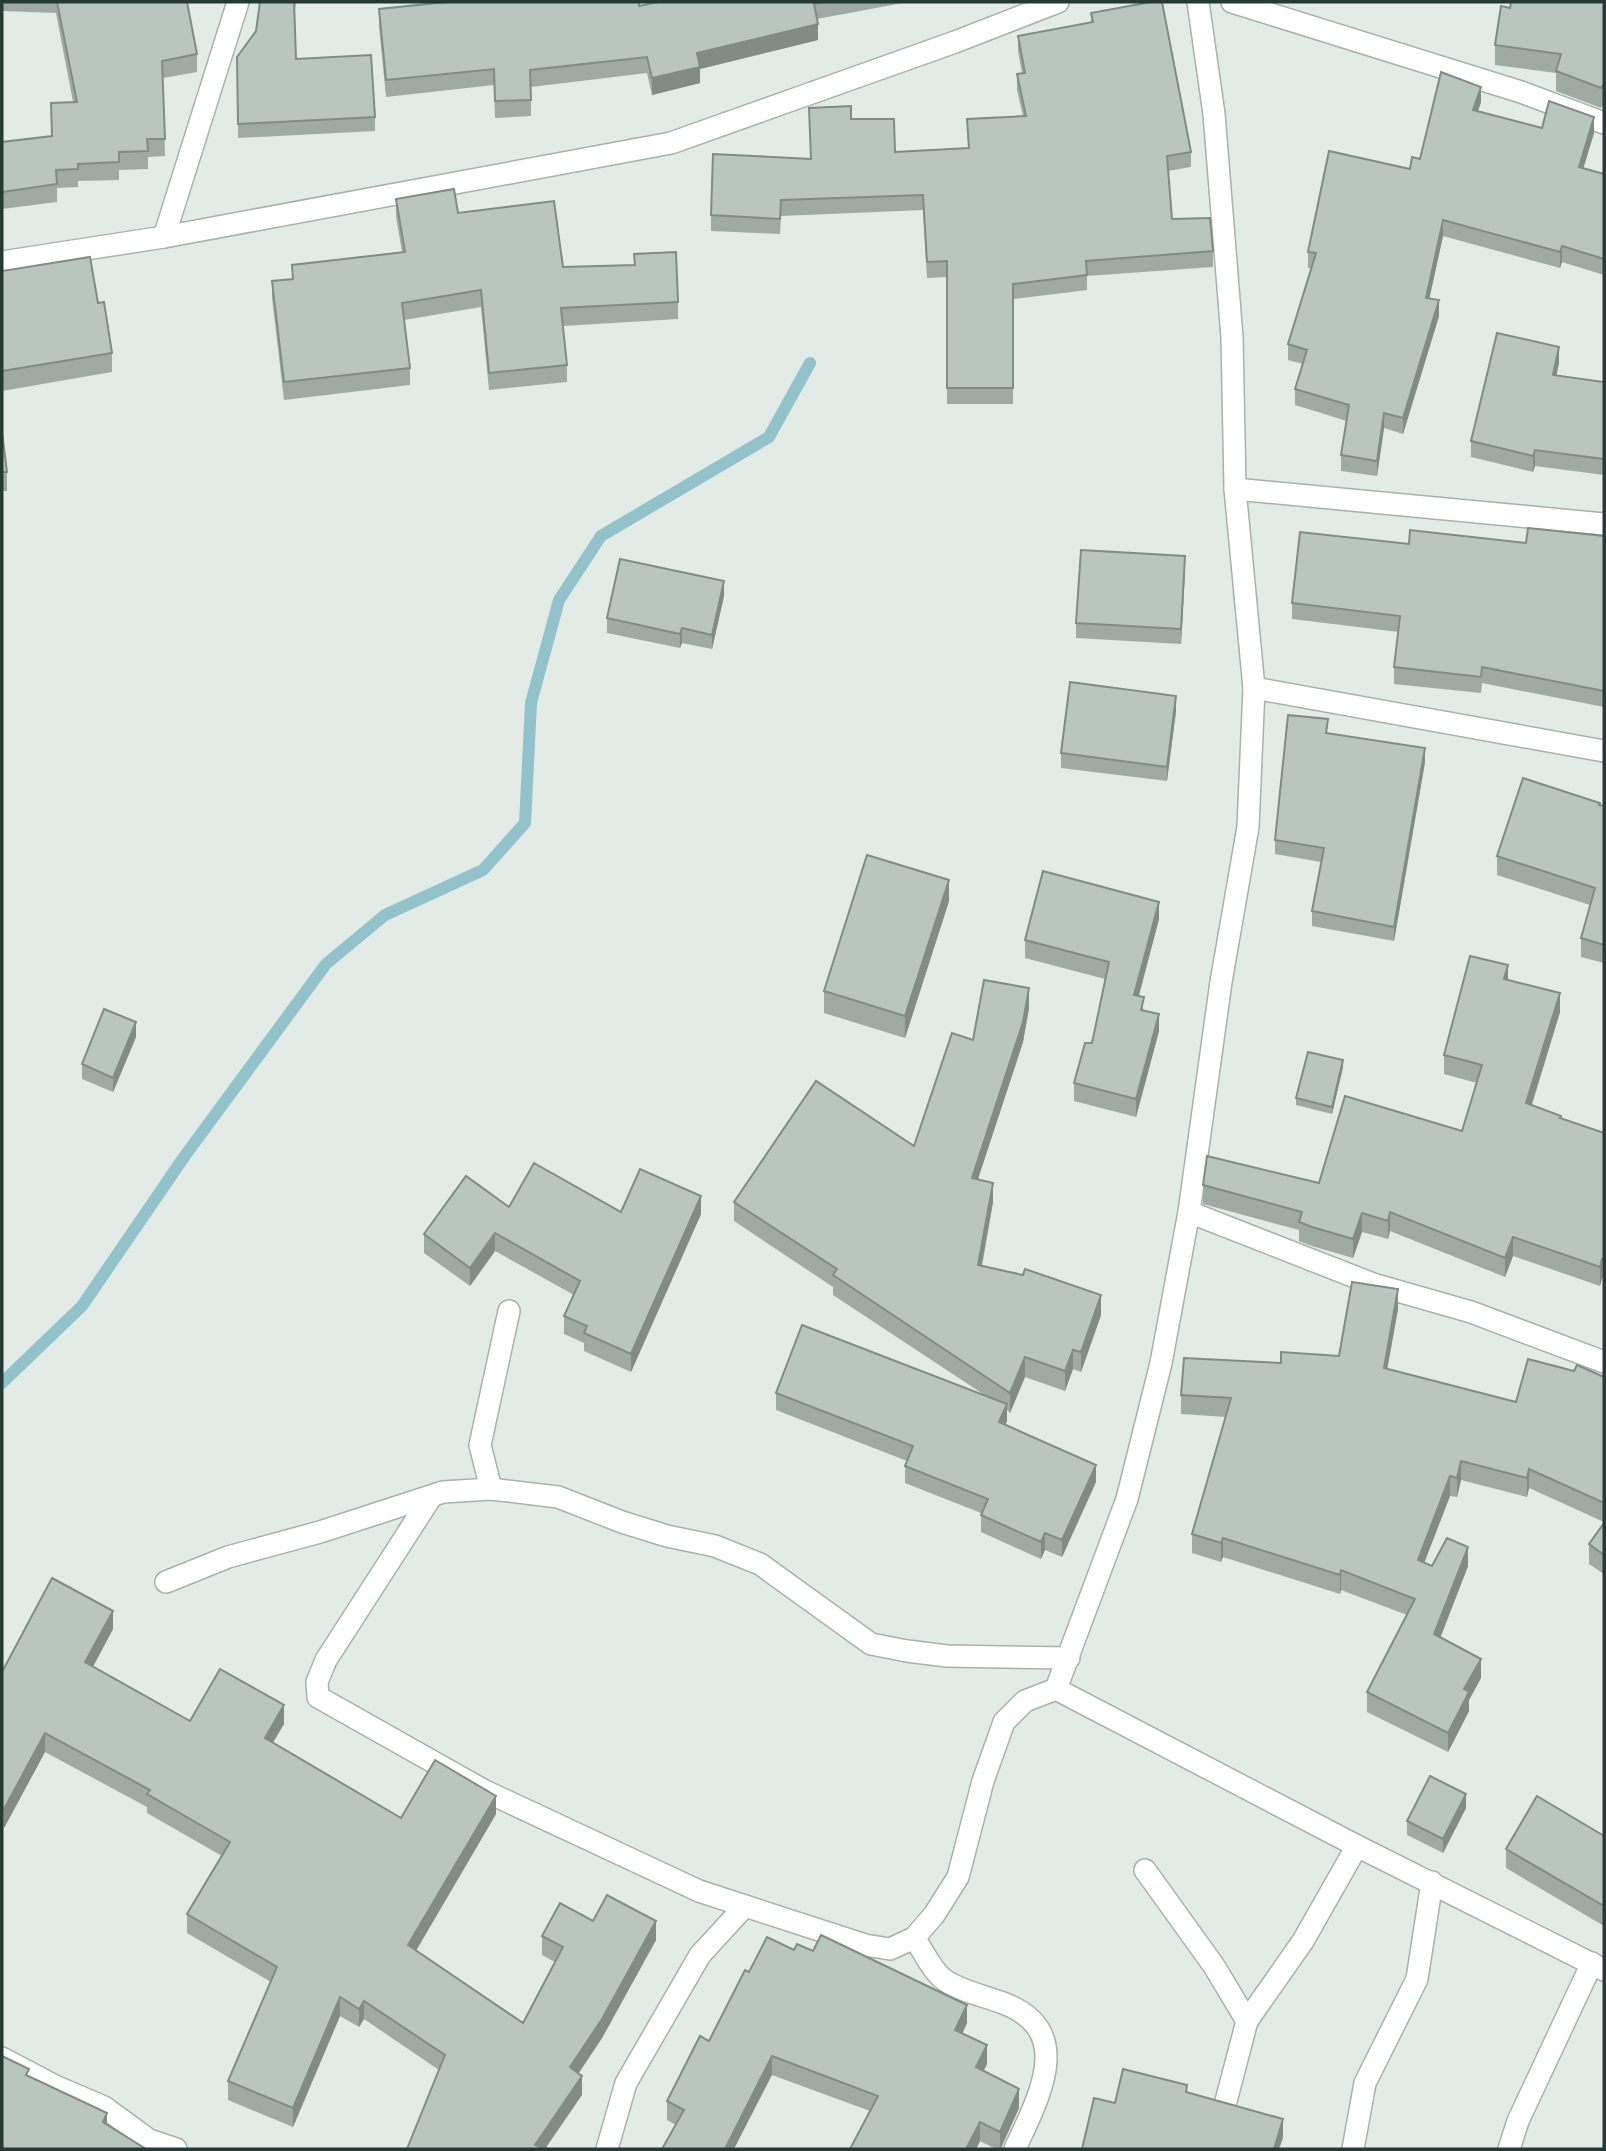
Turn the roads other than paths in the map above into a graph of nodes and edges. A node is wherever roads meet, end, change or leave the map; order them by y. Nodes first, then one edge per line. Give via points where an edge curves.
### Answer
1 (238, 2) edge
2 (1058, 2) edge
3 (1198, 2) edge
4 (1232, 2) edge
5 (1604, 123) edge
6 (164, 237) junction
7 (2, 262) edge
8 (1235, 489) junction
9 (1604, 524) edge
10 (1254, 688) junction
11 (1604, 751) edge
12 (1189, 1212) junction
13 (509, 1311) dead end
14 (1604, 1362) edge
15 (491, 1489) junction
16 (431, 1497) junction
17 (166, 1582) dead end
18 (1069, 1658) junction
19 (1056, 1689) junction
20 (1357, 1846) junction
21 (1145, 1870) dead end
22 (1432, 1882) junction
23 (745, 1906) junction
24 (914, 1938) junction
25 (1598, 1966) edge
26 (1248, 2021) junction
27 (2, 2058) edge
28 (1226, 2101) edge
29 (176, 2149) edge
30 (607, 2149) edge
31 (1015, 2149) edge
32 (1353, 2149) edge
33 (1509, 2149) edge

1 - 6 street
2 - 6 street via 671,143
3 - 8 street via 1214,114 1232,337
4 - 5 street via 1508,88
6 - 7 street
8 - 9 street
8 - 10 street
10 - 11 street
10 - 12 street via 1248,827
12 - 14 street via 1373,1284 1471,1312
12 - 18 street via 1161,1363 1128,1499
13 - 15 street via 480,1445
15 - 16 street
15 - 18 street via 558,1497 622,1522 715,1546 760,1564 872,1644 947,1656
16 - 17 street via 228,1557
16 - 23 street via 326,1660 317,1682 318,1697 483,1790 699,1891
18 - 19 street
19 - 20 street
19 - 24 street via 1025,1701 1004,1722 958,1877
20 - 22 street
20 - 26 street via 1303,1941
21 - 26 street
22 - 25 street
22 - 32 street via 1416,1979 1366,2083
23 - 24 street via 865,1945 890,1949
23 - 30 street via 700,1955 626,2083
24 - 31 street via 943,1978 1016,2008 1039,2029 1047,2065 1041,2092
25 - 33 street via 1518,2121
26 - 28 street
27 - 29 street via 104,2107 149,2140

